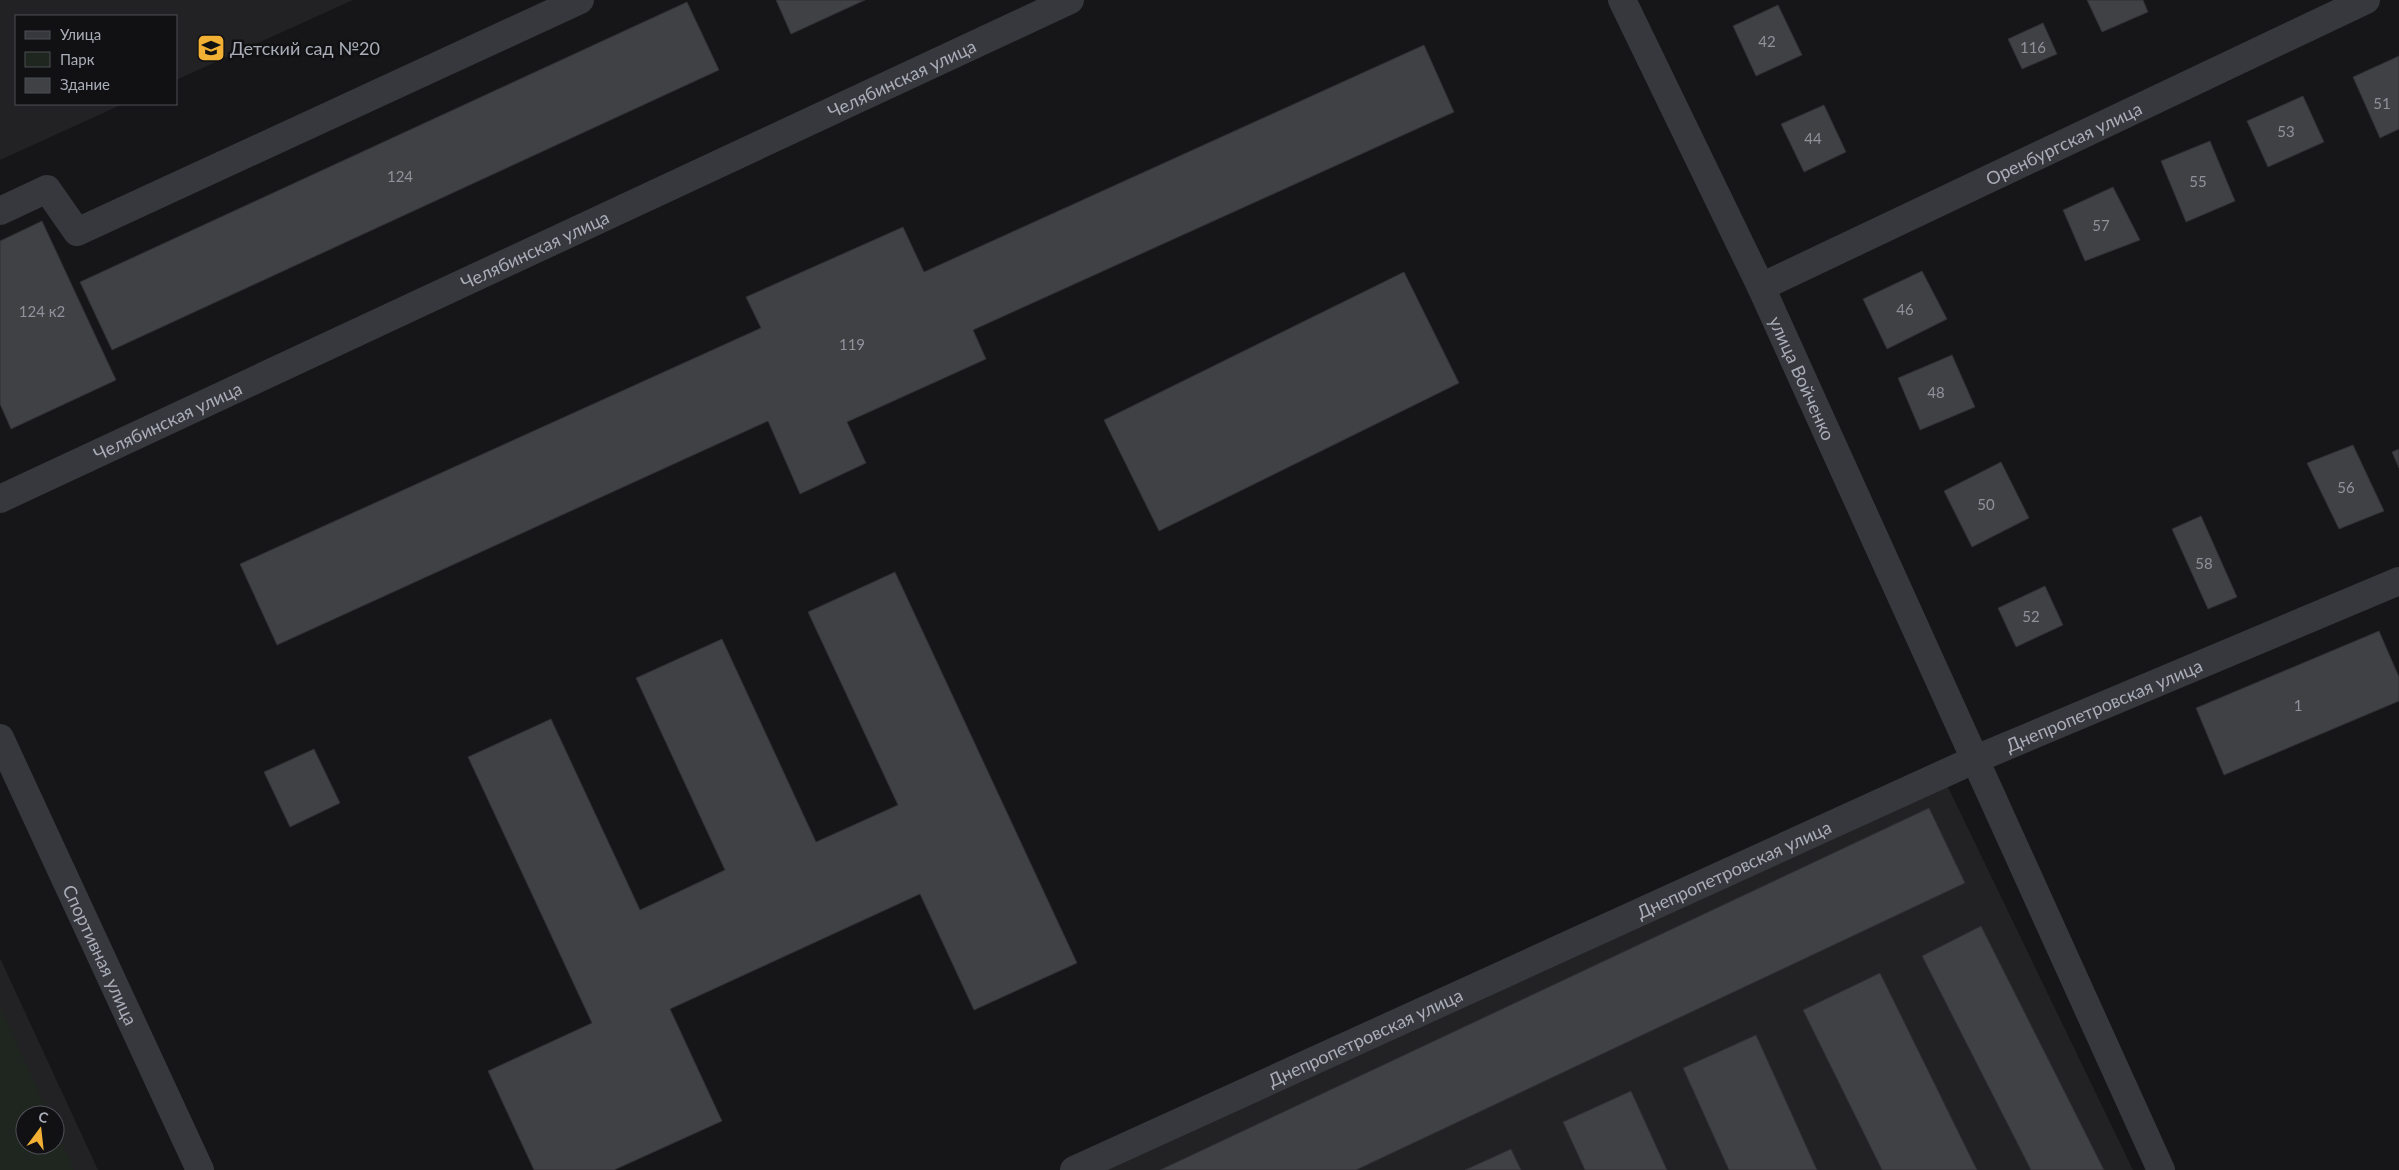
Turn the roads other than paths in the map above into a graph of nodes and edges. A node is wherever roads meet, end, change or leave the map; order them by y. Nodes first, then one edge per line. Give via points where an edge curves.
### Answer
1 (580, 0) edge
2 (1070, 0) edge
3 (1622, 0) edge
4 (2366, 0) edge
5 (0, 211) edge
6 (1761, 287) junction
7 (0, 499) edge
8 (2399, 581) edge
9 (0, 738) edge
10 (1976, 759) junction
11 (200, 1170) edge
12 (1074, 1170) edge
13 (2161, 1170) edge

1 - 5 street via 76,232 47,189
2 - 7 street, Челябинская улица
3 - 6 street, улица Войченко
4 - 6 street, Оренбургская улица
6 - 10 street, улица Войченко
8 - 10 street, Днепропетровская улица
9 - 11 street, Спортивная улица
10 - 12 street, Днепропетровская улица
10 - 13 street, улица Войченко

